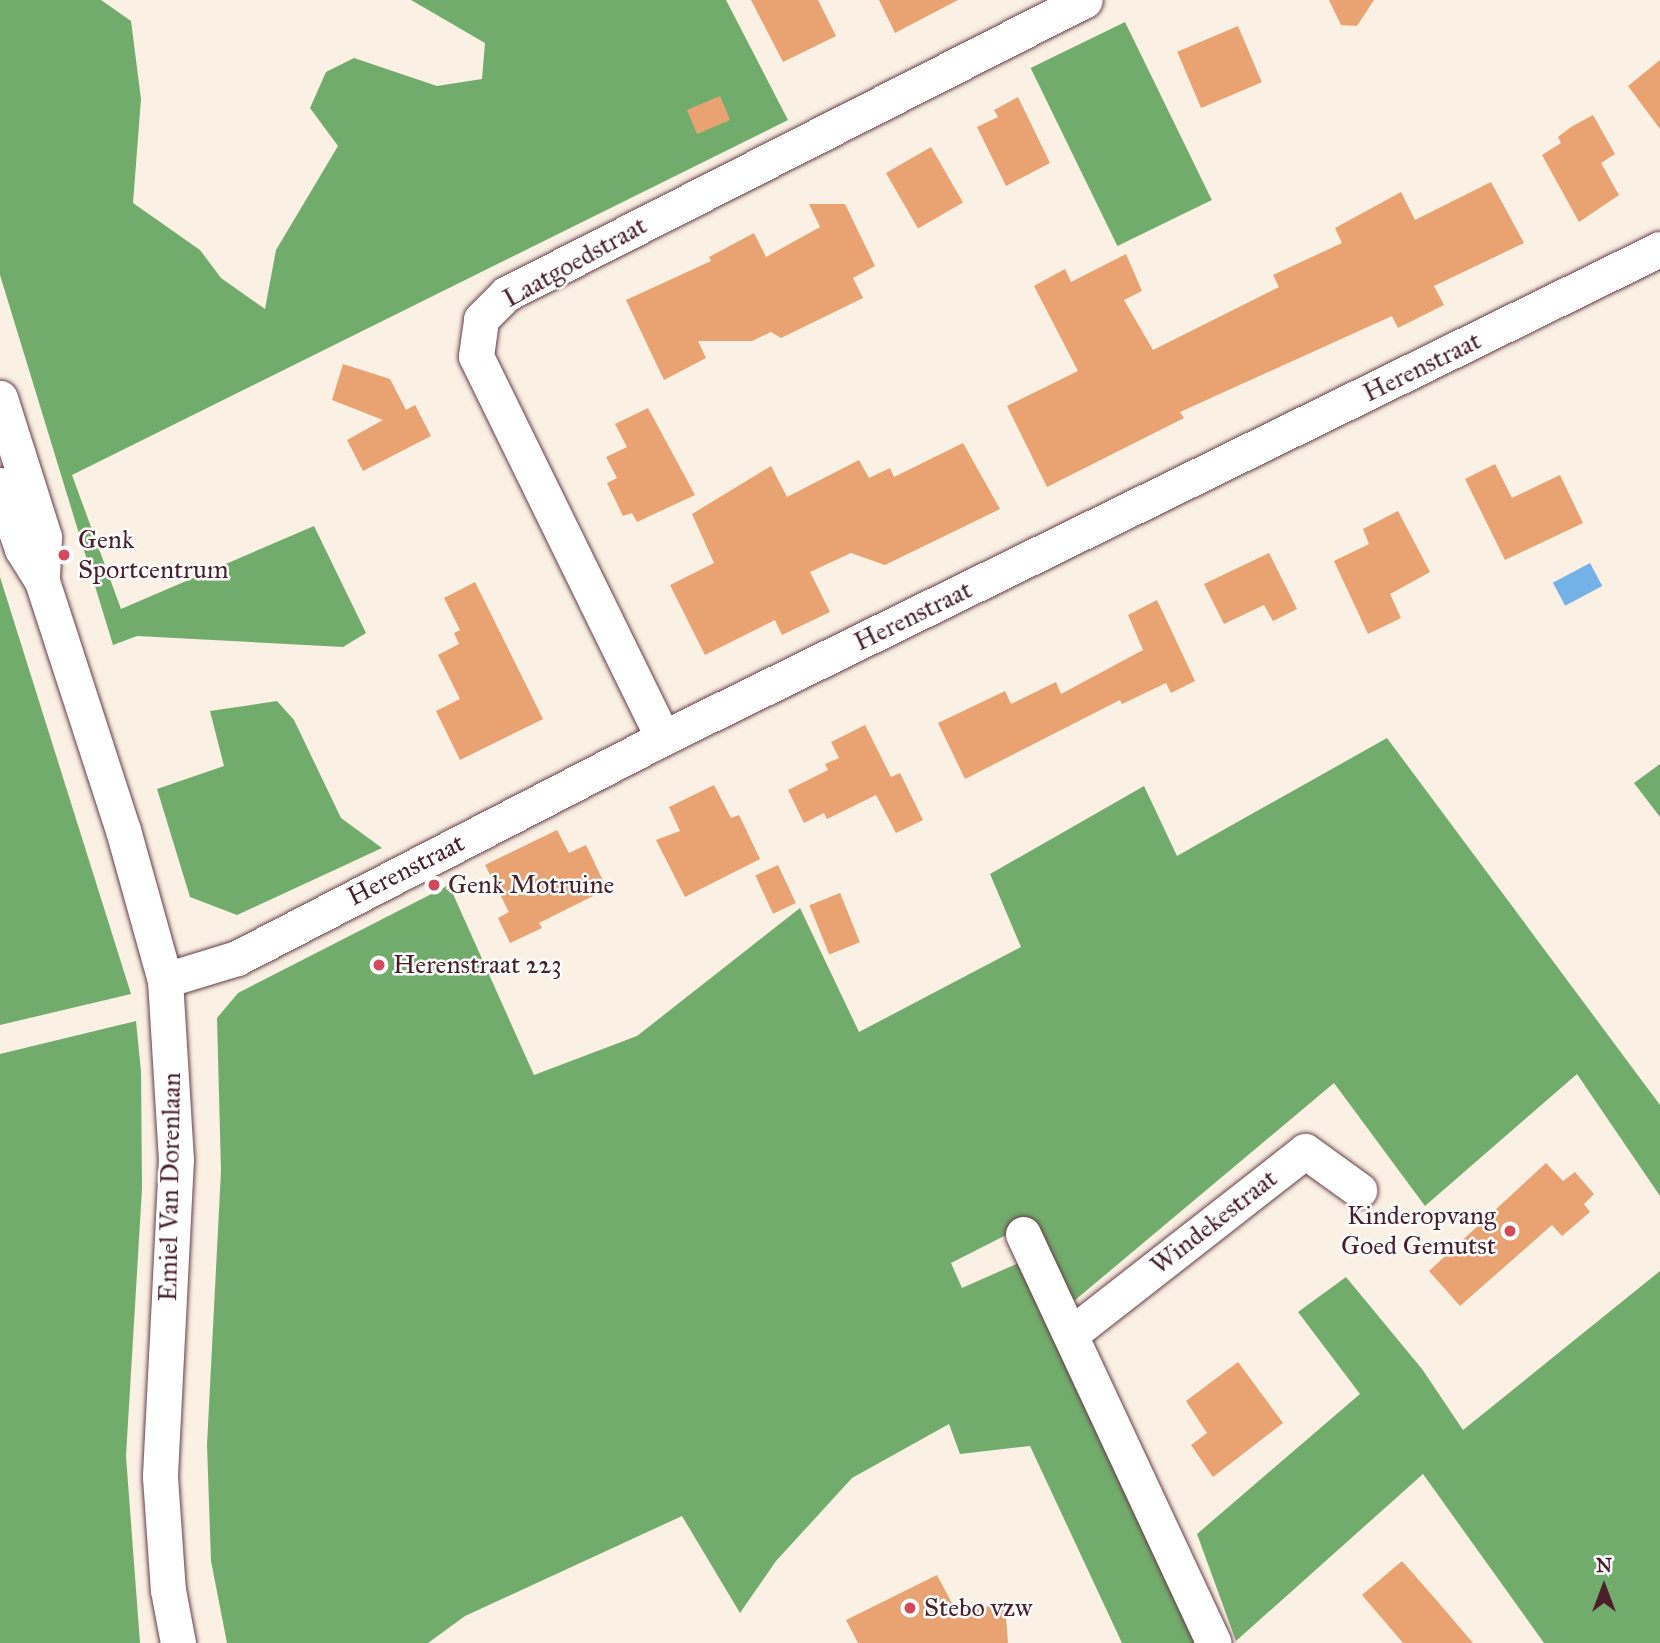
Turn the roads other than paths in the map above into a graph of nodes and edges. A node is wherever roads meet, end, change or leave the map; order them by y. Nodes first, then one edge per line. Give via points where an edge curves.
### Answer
1 (1085, 0) edge
2 (1047, 8) edge
3 (1660, 249) edge
4 (0, 398) edge
5 (0, 485) edge
6 (42, 581) junction
7 (663, 738) junction
8 (165, 981) junction
9 (1359, 1190) dead end
10 (1023, 1234) dead end
11 (1071, 1334) junction
12 (178, 1643) edge
13 (1214, 1643) edge

1 - 2 street, Laatgoedstraat
2 - 7 street, Laatgoedstraat via 506,295 481,319 476,356
3 - 7 street, Herenstraat
4 - 6 street, Emiel Van Dorenlaan via 44,537
5 - 6 street, Emiel Van Dorenlaan via 22,549
6 - 8 street, Emiel Van Dorenlaan via 123,830
7 - 8 street, Herenstraat via 237,958
8 - 12 street, Emiel Van Dorenlaan via 176,1159 160,1477 168,1590
9 - 11 street, Windekestraat via 1305,1151
10 - 11 street
11 - 13 street

